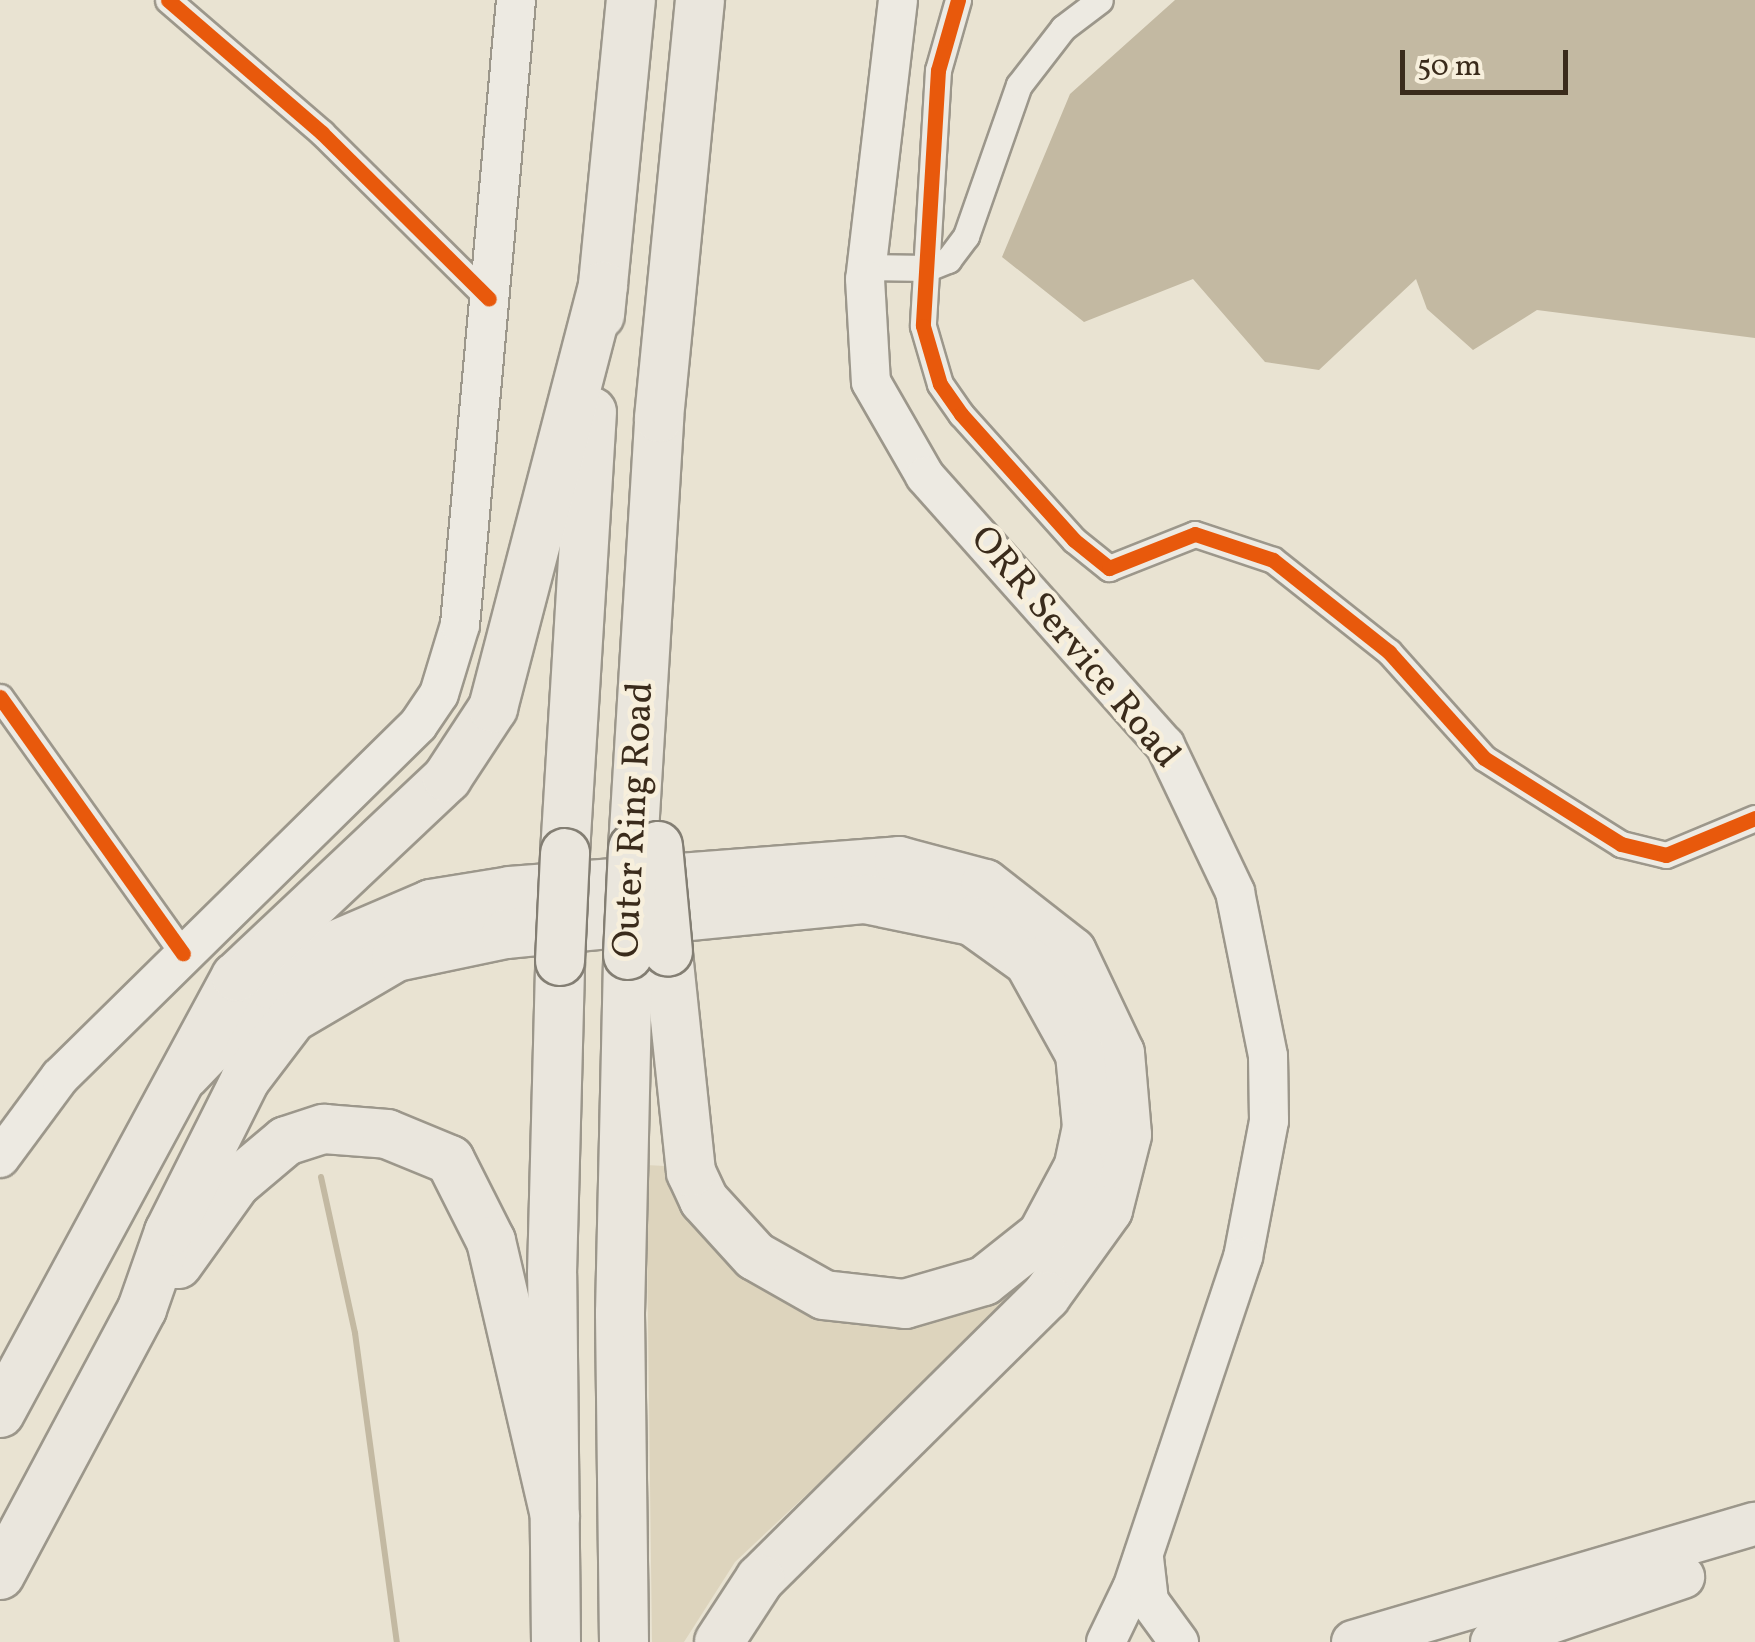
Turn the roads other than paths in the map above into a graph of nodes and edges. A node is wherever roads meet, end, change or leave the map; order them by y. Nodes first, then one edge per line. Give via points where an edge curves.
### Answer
1 (168, 0) edge
2 (516, 0) edge
3 (631, 0) edge
4 (700, 0) edge
5 (898, 0) edge
6 (958, 0) edge
7 (1100, 0) edge
8 (866, 267) junction
9 (921, 269) junction
10 (603, 286) junction
11 (490, 298) junction
12 (0, 697) edge
13 (1755, 818) edge
14 (183, 954) junction
15 (648, 954) junction
16 (185, 1075) junction
17 (0, 1158) edge
18 (142, 1309) junction
19 (0, 1413) edge
20 (555, 1518) junction
21 (1755, 1524) edge
22 (1146, 1536) junction
23 (1755, 1554) edge
24 (0, 1575) edge
25 (556, 1642) edge
26 (624, 1642) edge
27 (719, 1642) edge
28 (1106, 1642) edge
29 (1179, 1642) edge
30 (1353, 1642) edge
31 (1492, 1642) edge

1 - 11 street via 322,133
2 - 11 main road
3 - 10 highway, Outer Ring Road
4 - 15 highway, Outer Ring Road, bridge via 659,418 637,778
5 - 8 main road, ORR Service Road
6 - 9 street via 938,70
7 - 9 street via 1063,28 1019,85 966,236 948,260
8 - 9 street
8 - 22 main road, ORR Service Road via 870,382 892,430 1165,745 1235,892 1257,978 1268,1056 1260,1183 1242,1257
9 - 13 street via 923,326 940,384 1074,540 1110,568 1195,534 1259,552 1348,614 1515,782 1652,856
10 - 16 highway via 511,659 470,748 236,977
10 - 20 highway, Outer Ring Road, bridge via 560,961
11 - 14 main road via 460,625 439,694 384,760
12 - 14 street
14 - 17 main road via 60,1077
15 - 18 highway via 691,1172 716,1215 756,1256 824,1296 905,1304 984,1281 1042,1235 1080,1166 1087,1128 1068,1021 1029,962 1001,938 941,910 865,900 506,934 446,943 357,974 292,1018 246,1080 169,1232
15 - 26 highway, Outer Ring Road via 620,1273
16 - 19 highway
16 - 27 highway via 271,984 319,952 431,904 510,891 900,861 984,884 1021,904 1072,952 1120,1053 1127,1135 1108,1210 1046,1296 772,1567
18 - 20 highway via 236,1183 286,1141 324,1130 419,1142 450,1160 491,1242
18 - 24 highway
20 - 25 highway, Outer Ring Road
21 - 30 main road
22 - 28 main road, ORR Service Road
22 - 29 main road via 1149,1601
23 - 31 main road

